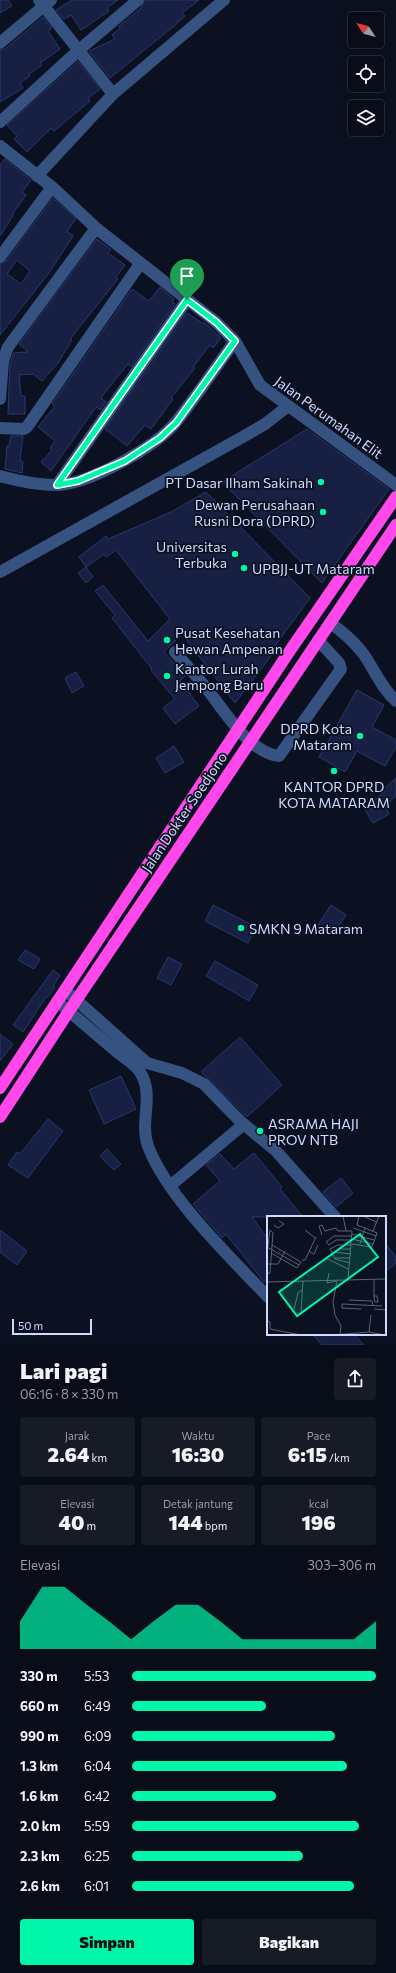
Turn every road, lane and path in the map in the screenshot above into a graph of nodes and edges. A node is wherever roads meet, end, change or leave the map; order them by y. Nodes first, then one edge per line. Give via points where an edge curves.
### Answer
1 (138, 0) edge
2 (224, 0) edge
3 (44, 2) edge
4 (0, 43) edge
5 (79, 50) junction
6 (114, 94) junction
7 (0, 122) edge
8 (1, 149) edge
9 (37, 176) junction
10 (52, 187) junction
11 (96, 228) junction
12 (0, 257) edge
13 (140, 264) junction
14 (187, 300) junction
15 (235, 341) junction
16 (0, 399) edge
17 (287, 407) junction
18 (0, 428) edge
19 (0, 476) edge
20 (57, 485) junction
21 (396, 485) edge
22 (396, 497) edge
23 (396, 525) edge
24 (0, 572) edge
25 (330, 623) junction
26 (318, 640) junction
27 (175, 652) dead end
28 (396, 701) edge
29 (238, 731) junction
30 (250, 740) junction
31 (65, 990) junction
32 (76, 1000) junction
33 (57, 1001) junction
34 (69, 1011) junction
35 (143, 1067) junction
36 (0, 1088) edge
37 (0, 1117) edge
38 (244, 1124) junction
39 (170, 1186) junction
40 (334, 1216) edge
41 (267, 1296) edge

1 - 5 street
2 - 6 street
3 - 4 street
3 - 5 street
5 - 6 street
5 - 7 street
6 - 9 street
8 - 9 street, Jalan Perumahan Elit
9 - 10 street, Jalan Perumahan Elit
10 - 11 street, Jalan Perumahan Elit
10 - 12 street
11 - 13 street, Jalan Perumahan Elit
11 - 16 street via 8,347 3,361
13 - 14 street, Jalan Perumahan Elit
13 - 18 street via 31,421 24,429
14 - 15 street, Jalan Perumahan Elit via 216,322
14 - 20 street
15 - 17 street, Jalan Perumahan Elit via 260,385
15 - 20 street via 176,423 160,438 125,461 78,481
17 - 21 street, Jalan Perumahan Elit
17 - 24 street via 248,434
19 - 20 street
22 - 29 highway, Jalan Dokter Soedjono via 297,640
23 - 25 highway, Jalan Dokter Soedjono
25 - 26 highway, Jalan Dokter Soedjono
25 - 28 street via 350,639 362,653 385,689
26 - 30 highway, Jalan Dokter Soedjono
26 - 30 street via 339,663 341,669 283,754 274,756
27 - 29 street
29 - 30 street
29 - 31 highway, Jalan Dokter Soedjono
30 - 32 highway, Jalan Dokter Soedjono
31 - 32 street
31 - 33 highway, Jalan Dokter Soedjono
32 - 34 highway, Jalan Dokter Soedjono
32 - 35 street
33 - 34 street
33 - 36 highway, Jalan Dokter Soedjono
34 - 35 street
34 - 37 highway, Jalan Dokter Soedjono
35 - 38 street via 171,1068 194,1078 204,1084
35 - 39 street via 147,1089 147,1144
38 - 39 street
38 - 40 street via 276,1151
39 - 41 street

